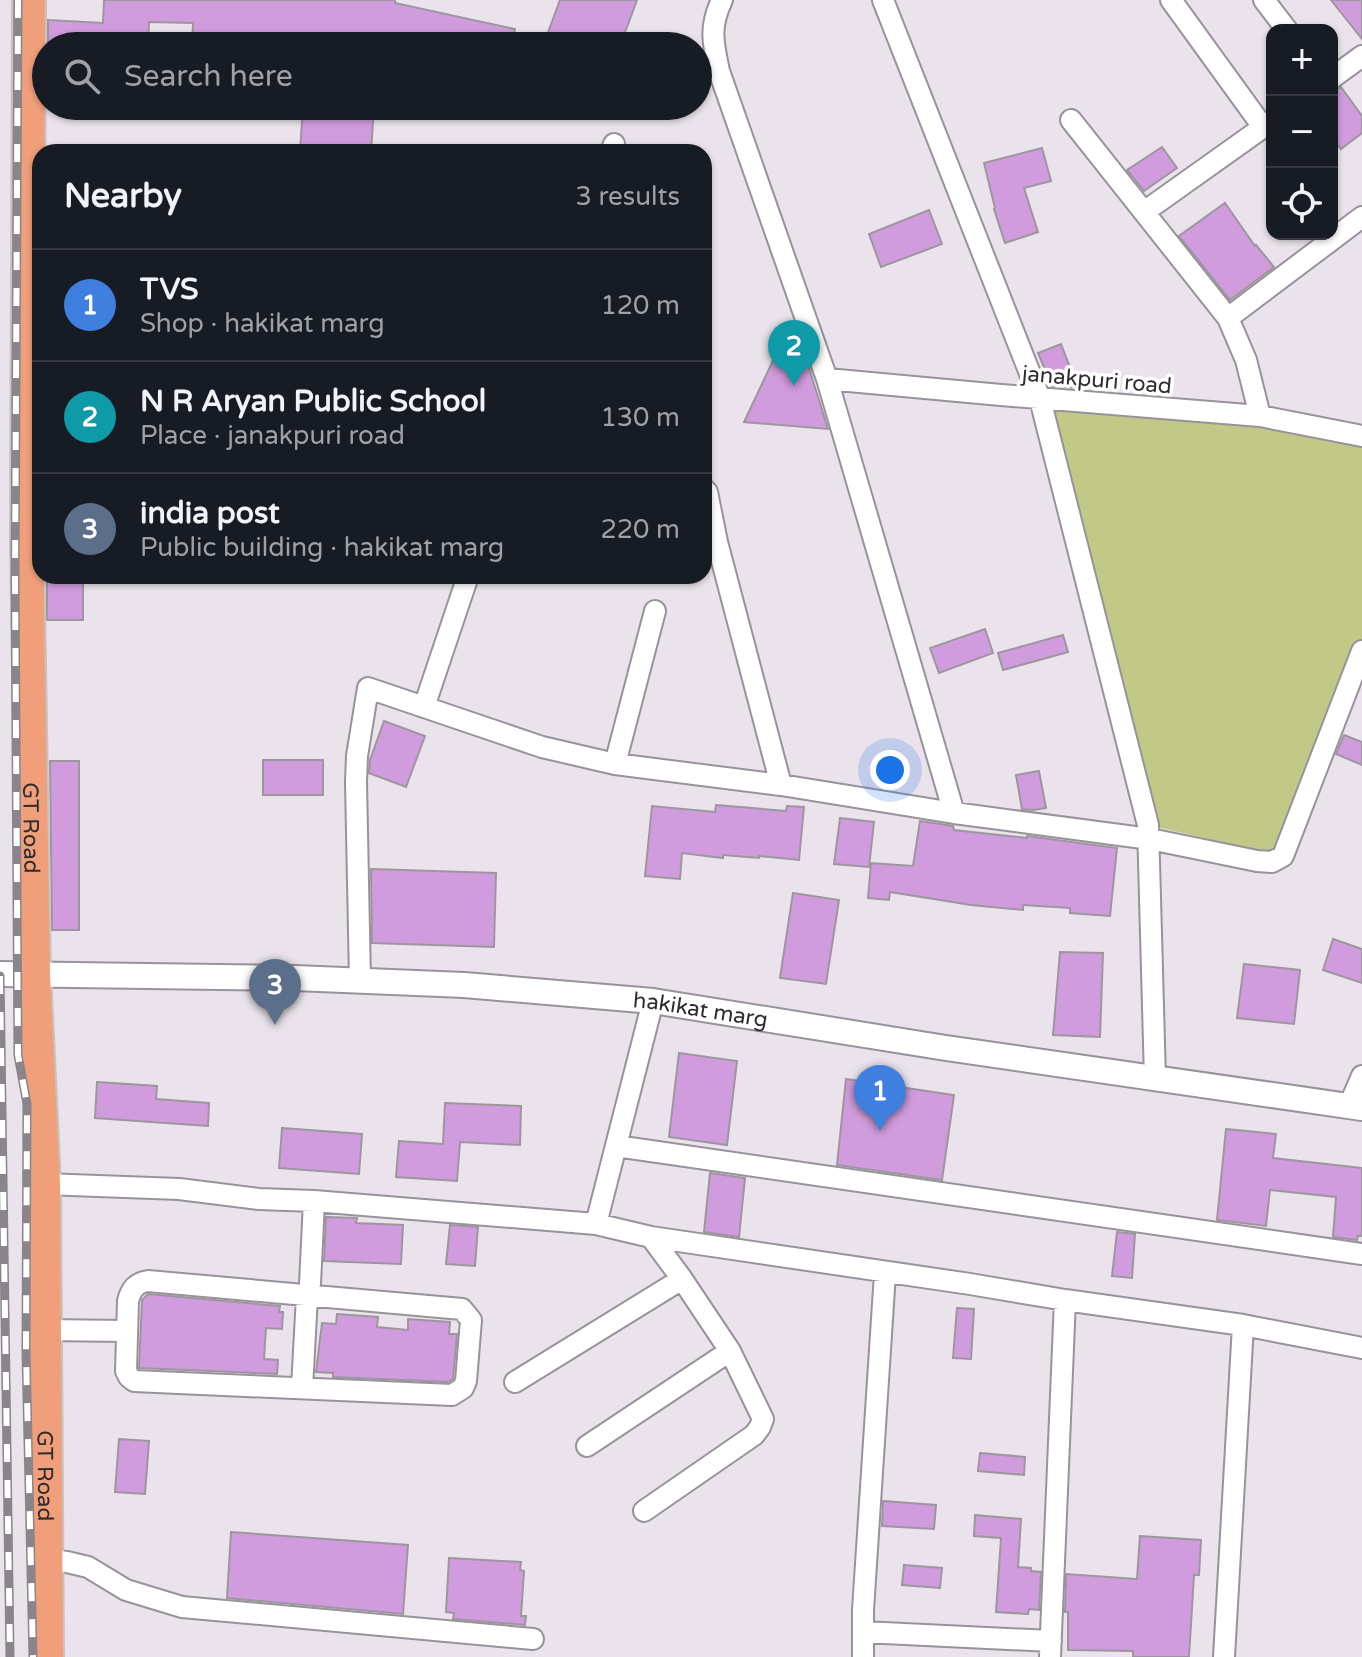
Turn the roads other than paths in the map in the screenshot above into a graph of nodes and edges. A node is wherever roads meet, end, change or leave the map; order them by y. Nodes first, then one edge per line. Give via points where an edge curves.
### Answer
1 (29, 0) edge
2 (722, 0) edge
3 (883, 0) edge
4 (1171, 0) edge
5 (1264, 0) edge
6 (1282, 24) edge
7 (1362, 56) edge
8 (1338, 74) edge
9 (1071, 120) dead end
10 (1266, 121) edge
11 (1266, 125) edge
12 (1144, 212) junction
13 (1362, 217) edge
14 (1228, 318) junction
15 (827, 379) junction
16 (1040, 399) junction
17 (1260, 416) junction
18 (1362, 436) edge
19 (712, 517) edge
20 (14, 542) edge
21 (465, 584) edge
22 (655, 611) dead end
23 (1362, 651) edge
24 (424, 707) junction
25 (615, 764) junction
26 (781, 785) junction
27 (954, 813) junction
28 (1150, 839) junction
29 (0, 974) edge
30 (34, 974) junction
31 (360, 981) junction
32 (653, 1001) junction
33 (1362, 1076) edge
34 (1155, 1079) junction
35 (1356, 1107) edge
36 (616, 1146) junction
37 (44, 1184) junction
38 (314, 1201) junction
39 (596, 1224) junction
40 (651, 1237) junction
41 (1362, 1254) edge
42 (885, 1273) junction
43 (682, 1279) junction
44 (309, 1290) junction
45 (1065, 1300) junction
46 (1243, 1325) junction
47 (44, 1330) junction
48 (127, 1331) junction
49 (1362, 1348) edge
50 (730, 1351) junction
51 (515, 1382) dead end
52 (302, 1388) junction
53 (587, 1446) dead end
54 (644, 1511) dead end
55 (46, 1560) junction
56 (863, 1632) junction
57 (533, 1639) dead end
58 (1050, 1649) edge
59 (47, 1657) edge
60 (863, 1657) edge
61 (1224, 1657) edge

1 - 20 highway, GT Road
2 - 15 street via 713,26 719,71
3 - 16 street
4 - 10 street
5 - 6 street
7 - 8 street
9 - 12 street
11 - 12 street
12 - 14 street
13 - 14 street
14 - 17 street via 1246,360
15 - 16 street, janakpuri road
15 - 27 street
16 - 17 street, janakpuri road
16 - 28 street
17 - 18 street, janakpuri road
19 - 26 street
20 - 30 highway, GT Road
21 - 24 street
22 - 25 street
23 - 28 street via 1283,856 1257,861
24 - 25 street via 542,747
24 - 31 street via 368,688 356,782
25 - 26 street
26 - 27 street
27 - 28 street
28 - 34 street
29 - 30 street, hakikat marg
30 - 31 street, hakikat marg
30 - 37 highway, GT Road
31 - 32 street, hakikat marg
32 - 34 street, hakikat marg
32 - 36 street
33 - 35 street
34 - 35 street, hakikat marg
36 - 39 street
36 - 41 street
37 - 38 street
37 - 47 highway, GT Road
38 - 39 street
38 - 44 street
39 - 40 street
40 - 42 street
40 - 43 street
42 - 45 street
42 - 56 street
43 - 50 street
43 - 51 street
44 - 48 street via 140,1282 131,1290
44 - 52 street
44 - 52 street via 462,1309 471,1320 466,1381 452,1395
45 - 46 street
45 - 58 street
46 - 49 street
46 - 61 street
47 - 48 street
47 - 55 highway, GT Road
48 - 52 street via 126,1371 134,1381
50 - 53 street
50 - 54 street via 763,1419 760,1427
55 - 57 street via 88,1567 126,1590 182,1607
55 - 59 highway, GT Road
56 - 58 street
56 - 60 street

